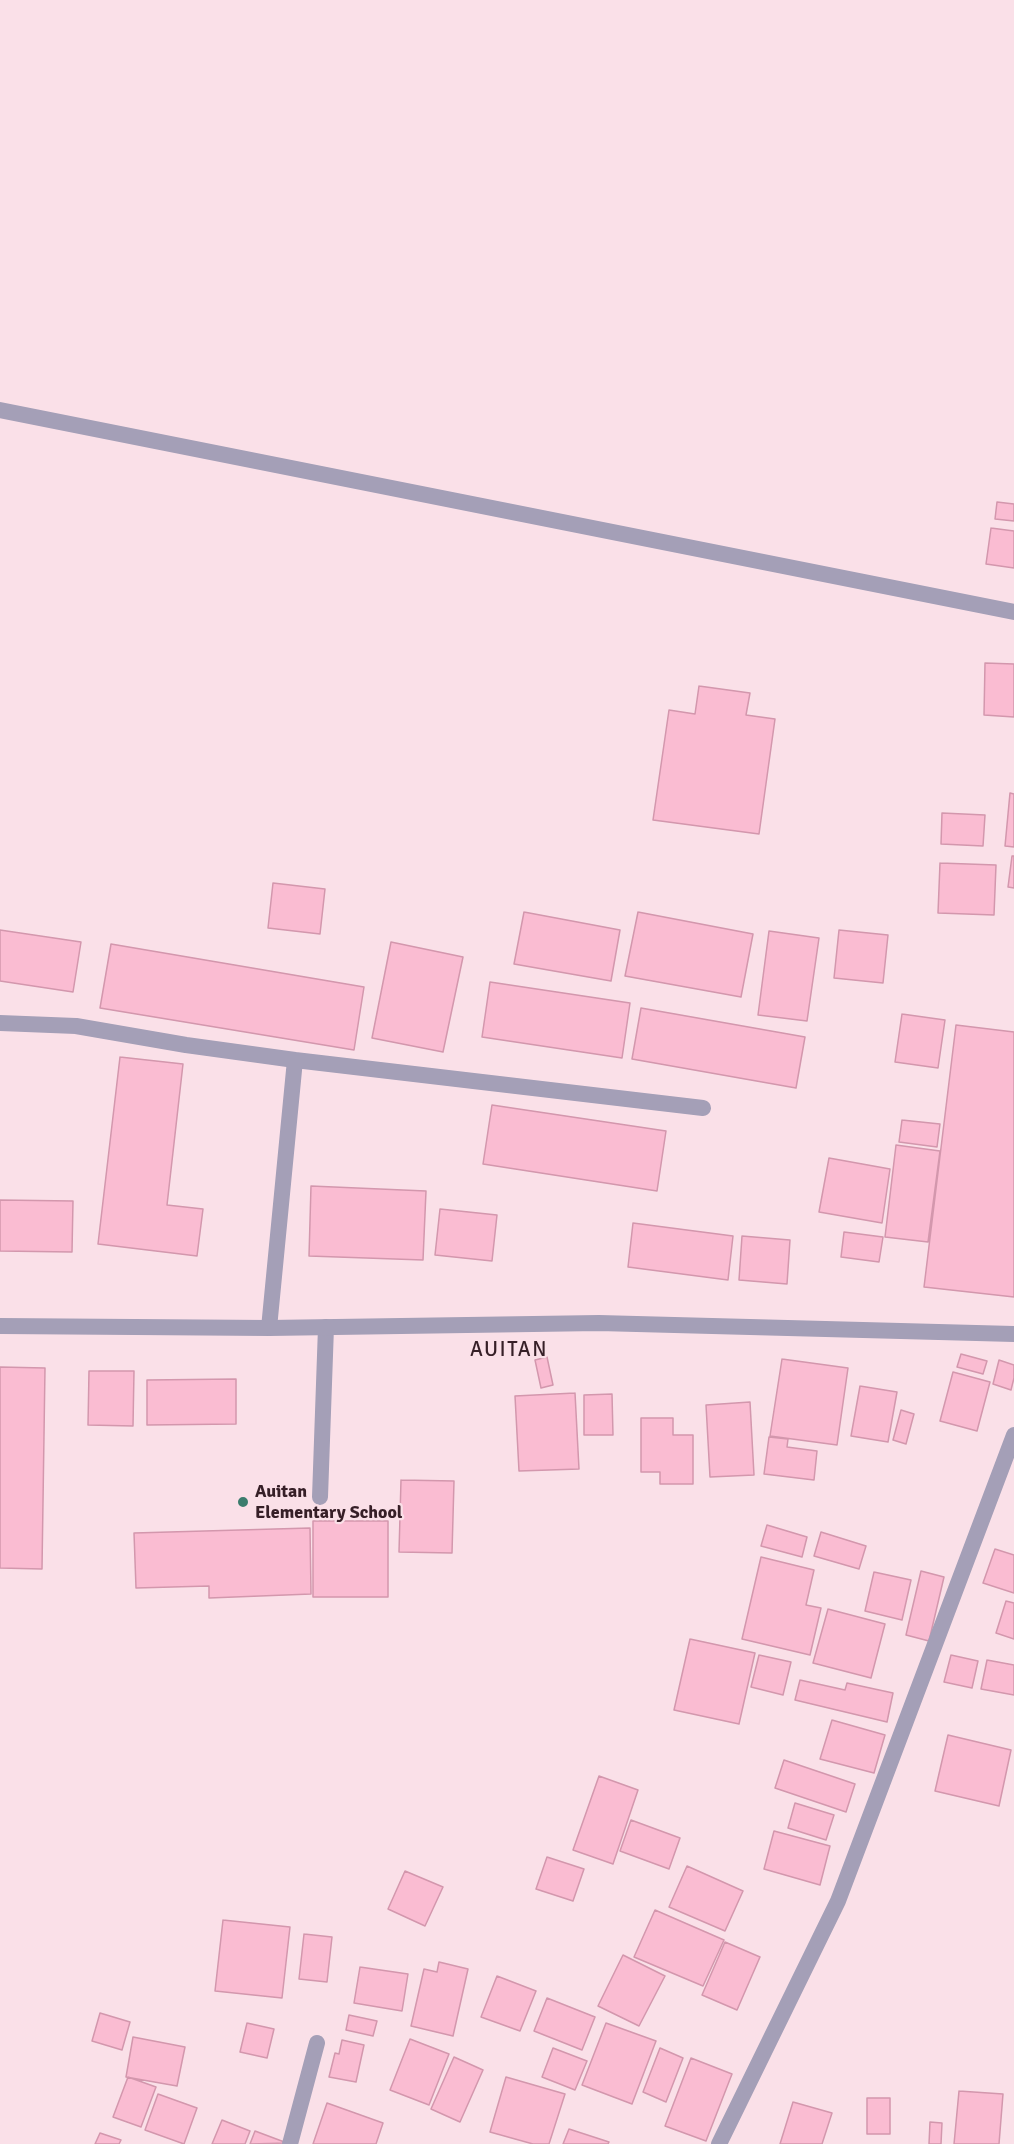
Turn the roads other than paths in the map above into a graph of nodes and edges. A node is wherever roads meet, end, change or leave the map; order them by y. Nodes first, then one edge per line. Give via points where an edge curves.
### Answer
1 (0, 410) edge
2 (1014, 612) edge
3 (0, 1023) edge
4 (295, 1059) junction
5 (704, 1108) dead end
6 (0, 1326) edge
7 (326, 1327) junction
8 (269, 1328) junction
9 (1014, 1334) edge
10 (1014, 1435) edge
11 (320, 1497) dead end
12 (316, 2043) dead end
13 (290, 2144) edge
14 (719, 2144) edge

1 - 2 street
3 - 4 street via 76,1026 186,1046
4 - 5 street
4 - 8 street
6 - 8 street
7 - 8 street
7 - 9 street via 599,1323
7 - 11 street
10 - 14 street via 838,1901
12 - 13 street

